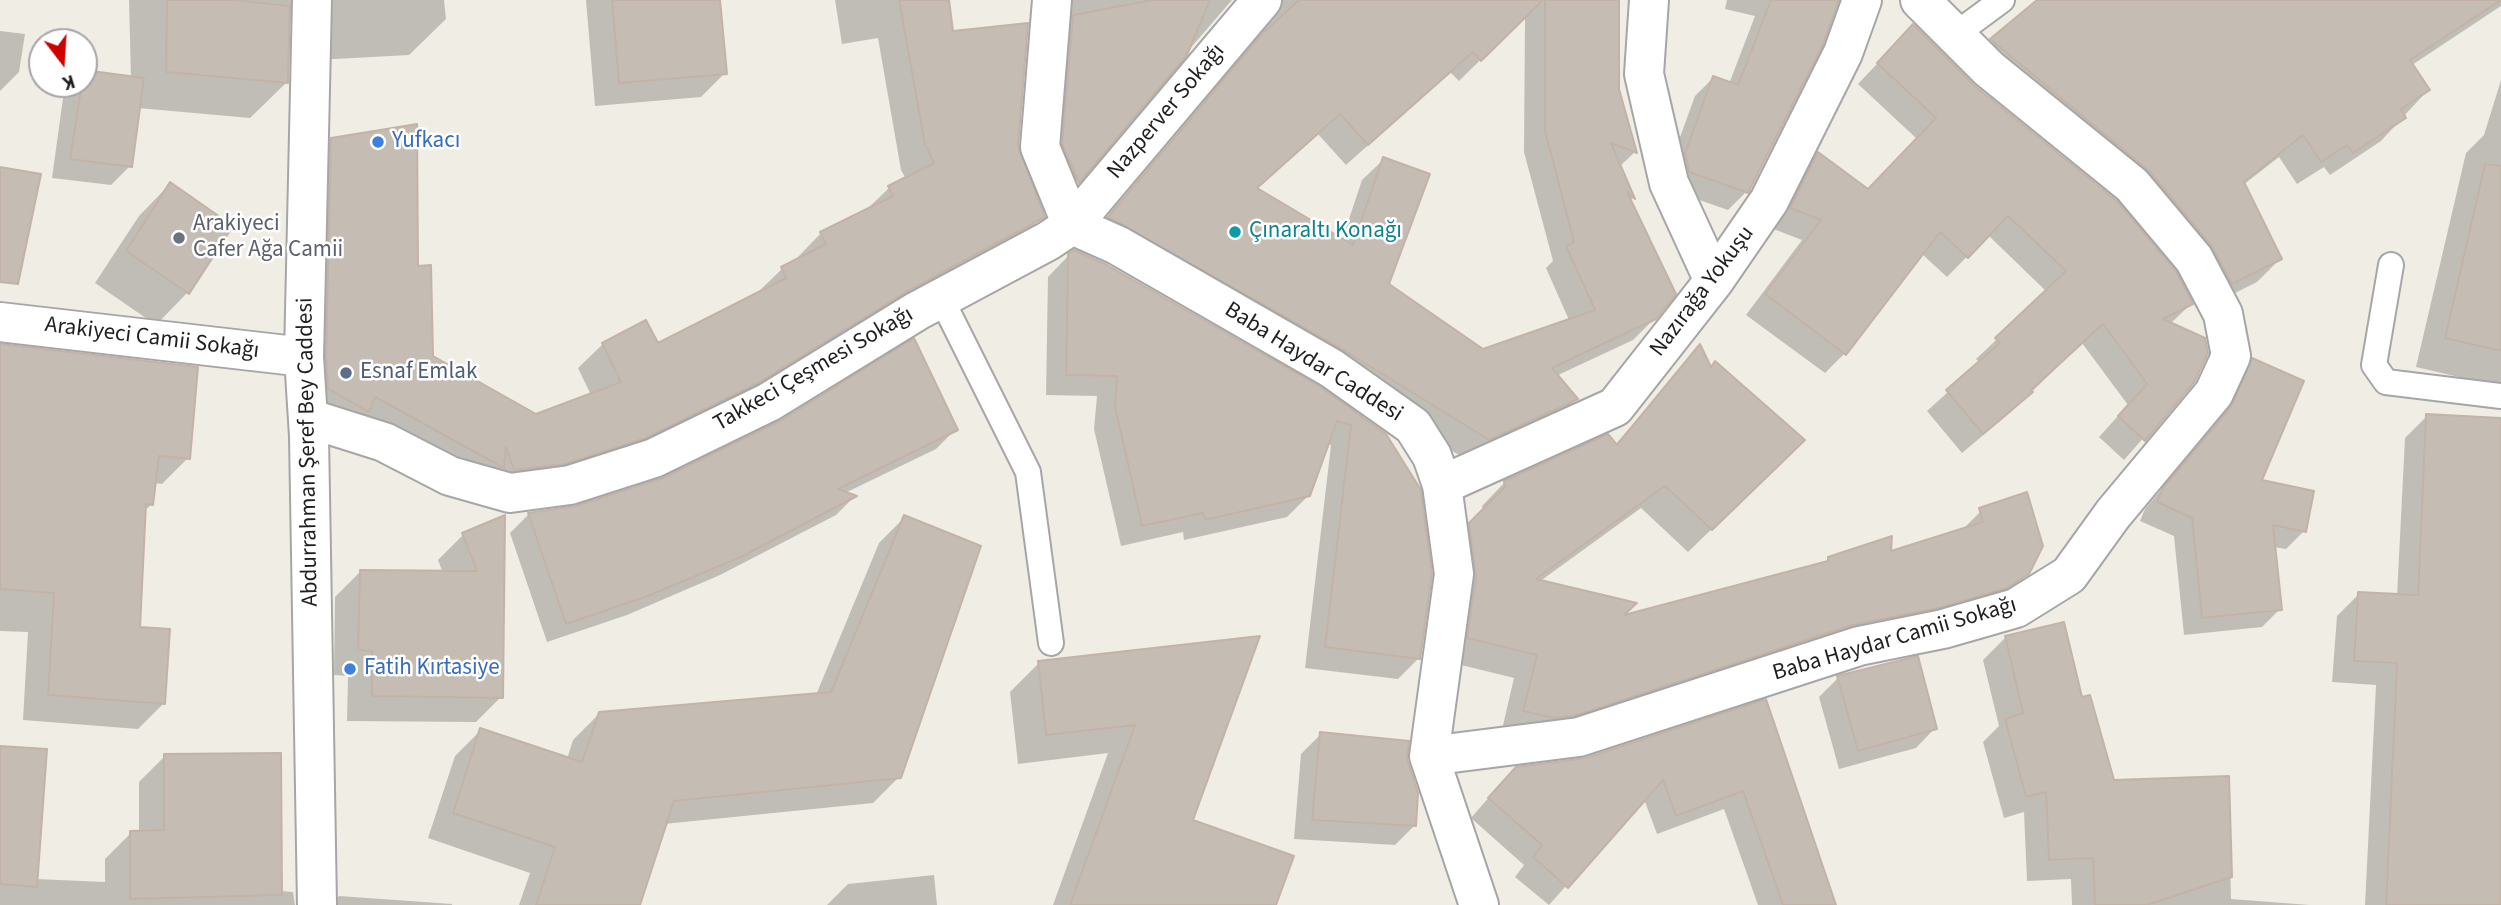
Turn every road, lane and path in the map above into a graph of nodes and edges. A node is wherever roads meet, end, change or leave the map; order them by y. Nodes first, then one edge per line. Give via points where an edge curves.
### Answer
1 (312, 0) edge
2 (1052, 0) edge
3 (1262, 0) edge
4 (1649, 0) edge
5 (1862, 0) edge
6 (1920, 0) edge
7 (2002, 0) edge
8 (1956, 34) junction
9 (1072, 225) junction
10 (2391, 265) dead end
11 (1714, 281) junction
12 (941, 298) junction
13 (0, 322) edge
14 (304, 357) junction
15 (2501, 396) edge
16 (308, 418) junction
17 (1442, 485) junction
18 (1051, 643) dead end
19 (1429, 756) junction
20 (317, 905) edge
21 (1479, 905) edge

1 - 14 street, Abdurrahman Şeref Bey Caddesi
2 - 9 street via 1040,146
3 - 9 street, Nazperver Sokağı
4 - 11 street via 1644,74 1669,183
5 - 11 street, Nazırağa Yokuşu via 1843,53 1769,201
6 - 8 street, Baba Haydar Camii Sokağı
7 - 8 lane
8 - 19 street, Baba Haydar Camii Sokağı via 1989,69 2132,186 2194,259 2223,314 2231,356 2214,393 2113,514 2069,575 2016,608 1859,646 1579,737
9 - 12 street, Takkeci Çeşmesi Sokağı
9 - 17 street, Baba Haydar Caddesi via 1129,252 1331,368 1413,426 1432,456
10 - 15 lane via 2374,365 2386,382
11 - 17 street, Nazırağa Yokuşu via 1615,407
12 - 16 street, Takkeci Çeşmesi Sokağı via 769,402 654,457 570,485 510,493 450,476 384,442
12 - 18 lane via 1028,472
13 - 14 street, Arakiyeci Camii Sokağı
14 - 16 street, Abdurrahman Şeref Bey Caddesi
16 - 20 street, Abdurrahman Şeref Bey Caddesi
17 - 19 street, Baba Haydar Caddesi via 1454,574
19 - 21 street, Baba Haydar Caddesi

